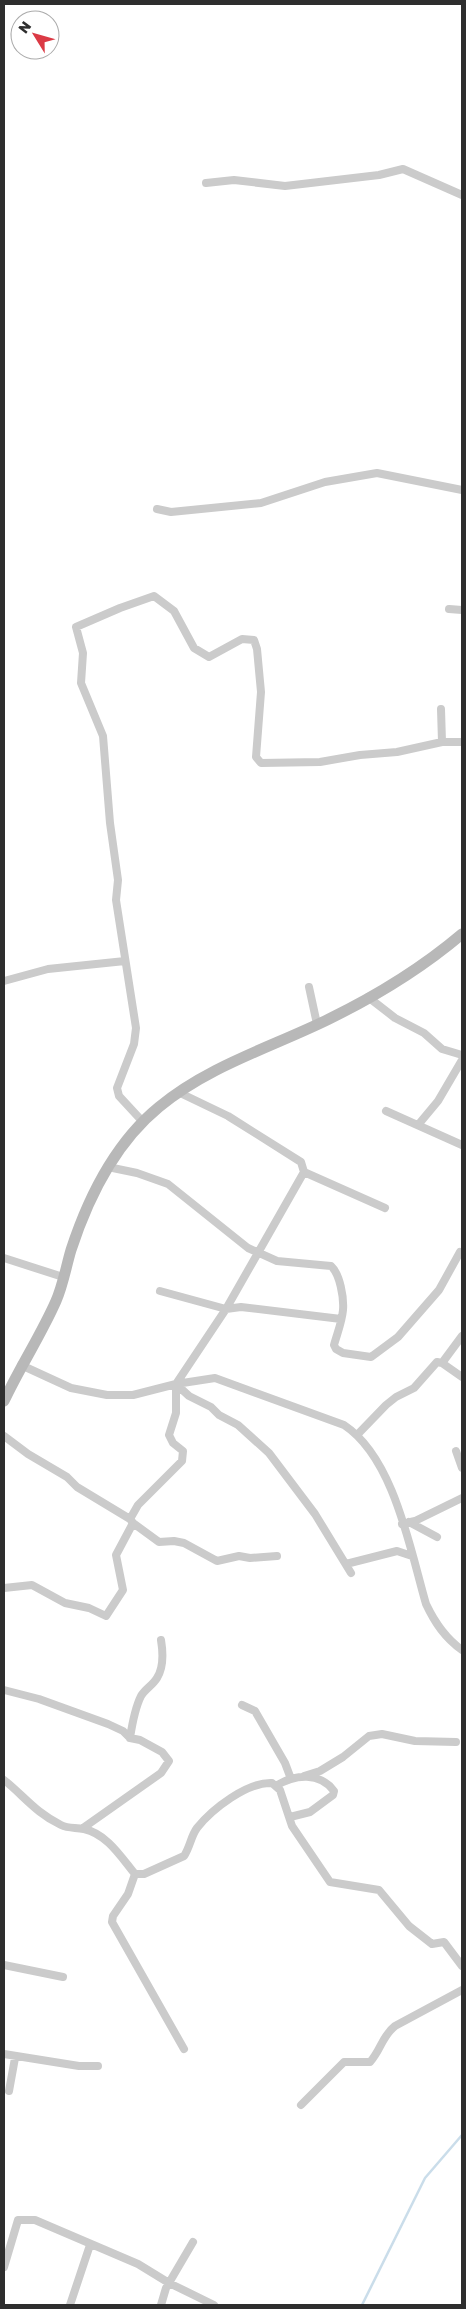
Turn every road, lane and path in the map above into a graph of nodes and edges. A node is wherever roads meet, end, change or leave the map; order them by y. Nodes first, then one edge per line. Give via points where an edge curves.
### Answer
1 (206, 183) dead end
2 (462, 195) edge
3 (462, 490) edge
4 (157, 509) dead end
5 (449, 609) dead end
6 (462, 610) edge
7 (441, 709) dead end
8 (442, 742) junction
9 (462, 742) edge
10 (462, 934) edge
11 (125, 961) junction
12 (4, 981) edge
13 (309, 987) dead end
14 (368, 997) junction
15 (317, 1024) junction
16 (462, 1055) edge
17 (462, 1060) edge
18 (178, 1092) junction
19 (386, 1111) dead end
20 (143, 1122) junction
21 (418, 1125) junction
22 (462, 1145) edge
23 (108, 1167) junction
24 (304, 1172) junction
25 (385, 1208) dead end
26 (258, 1252) junction
27 (460, 1252) dead end
28 (4, 1258) edge
29 (64, 1277) junction
30 (160, 1291) dead end
31 (226, 1309) junction
32 (341, 1319) junction
33 (462, 1336) edge
34 (442, 1363) junction
35 (22, 1365) junction
36 (462, 1377) edge
37 (176, 1384) junction
38 (4, 1401) edge
39 (358, 1434) junction
40 (4, 1436) edge
41 (456, 1451) dead end
42 (462, 1468) edge
43 (462, 1498) edge
44 (132, 1521) junction
45 (406, 1523) junction
46 (437, 1538) dead end
47 (277, 1556) dead end
48 (412, 1556) junction
49 (346, 1564) junction
50 (351, 1572) dead end
51 (4, 1588) edge
52 (161, 1640) dead end
53 (462, 1650) edge
54 (4, 1690) edge
55 (242, 1705) dead end
56 (130, 1738) junction
57 (456, 1742) dead end
58 (304, 1776) junction
59 (291, 1779) junction
60 (4, 1780) edge
61 (276, 1786) junction
62 (290, 1817) junction
63 (83, 1828) junction
64 (135, 1874) junction
65 (4, 1965) edge
66 (462, 1966) edge
67 (64, 1977) dead end
68 (462, 1990) edge
69 (184, 2049) dead end
70 (4, 2054) edge
71 (15, 2058) junction
72 (98, 2066) dead end
73 (9, 2091) dead end
74 (301, 2105) dead end
75 (193, 2242) dead end
76 (90, 2245) junction
77 (4, 2268) edge
78 (169, 2283) junction
79 (70, 2305) edge
80 (161, 2305) edge
81 (214, 2305) edge

1 - 2 street via 234,180 285,186 404,169
3 - 4 street via 377,473 325,482 261,503 171,512
5 - 6 street
7 - 8 street
8 - 9 street
8 - 11 street via 320,762 261,764 256,758 261,692 254,640 242,639 209,657 194,648 174,611 154,596 76,627 83,653 81,683 103,736 118,880 116,900
10 - 14 street via 444,951
11 - 12 street via 48,969
11 - 20 street via 136,1028 134,1044 117,1088 119,1096
13 - 15 street
14 - 15 street
14 - 16 street via 395,1018 424,1033 442,1049
15 - 18 street
17 - 21 street via 438,1101
18 - 20 street
18 - 24 street via 228,1116 301,1162
19 - 21 street
20 - 23 street
21 - 22 street
23 - 26 street via 168,1184 231,1236
23 - 29 street via 88,1204
24 - 25 street
24 - 26 street
26 - 31 street
26 - 32 street via 277,1261 331,1266 337,1274 343,1302
27 - 32 street via 433,1297 398,1336 371,1357 336,1349 334,1345
28 - 29 street
29 - 35 street via 57,1299
30 - 31 street
31 - 32 street via 241,1307
31 - 37 street
33 - 34 street
34 - 36 street
34 - 39 street via 437,1362 414,1388 386,1405
35 - 37 street via 81,1392 133,1395
35 - 38 street
37 - 39 street via 215,1378 302,1408
37 - 44 street via 176,1413 169,1435 183,1451 182,1461 138,1505
37 - 49 street via 238,1425 269,1452 315,1514
39 - 45 street via 382,1468
40 - 44 street
41 - 42 street
43 - 45 street
44 - 47 street via 159,1542 184,1543 217,1561 240,1556
44 - 51 street via 116,1555 123,1590 106,1616 65,1603 32,1585
45 - 46 street
45 - 48 street
48 - 49 street via 397,1551
48 - 53 street via 433,1619 443,1634
49 - 50 street
52 - 56 street via 164,1654 161,1668 157,1678 141,1696
54 - 56 street via 108,1724
55 - 59 street via 255,1710 285,1762
56 - 63 street via 155,1748 169,1761 161,1773
57 - 58 street via 415,1741 382,1734 369,1736 343,1757 320,1771
58 - 59 street
58 - 62 street via 318,1779 331,1787 333,1795 310,1812
59 - 61 street
60 - 63 street via 43,1814 73,1829
61 - 62 street
61 - 64 street via 268,1783 234,1796 197,1828 184,1856 144,1874
62 - 66 street via 292,1826 330,1882 379,1890 409,1926 432,1944 444,1942
63 - 64 street via 104,1838
64 - 69 street via 112,1922
65 - 67 street
68 - 74 street via 386,2033 379,2052 370,2062 344,2062
70 - 71 street
71 - 72 street
71 - 73 street
75 - 78 street
76 - 77 street via 34,2220 18,2220
76 - 78 street via 138,2264
76 - 79 street
78 - 80 street
78 - 81 street

